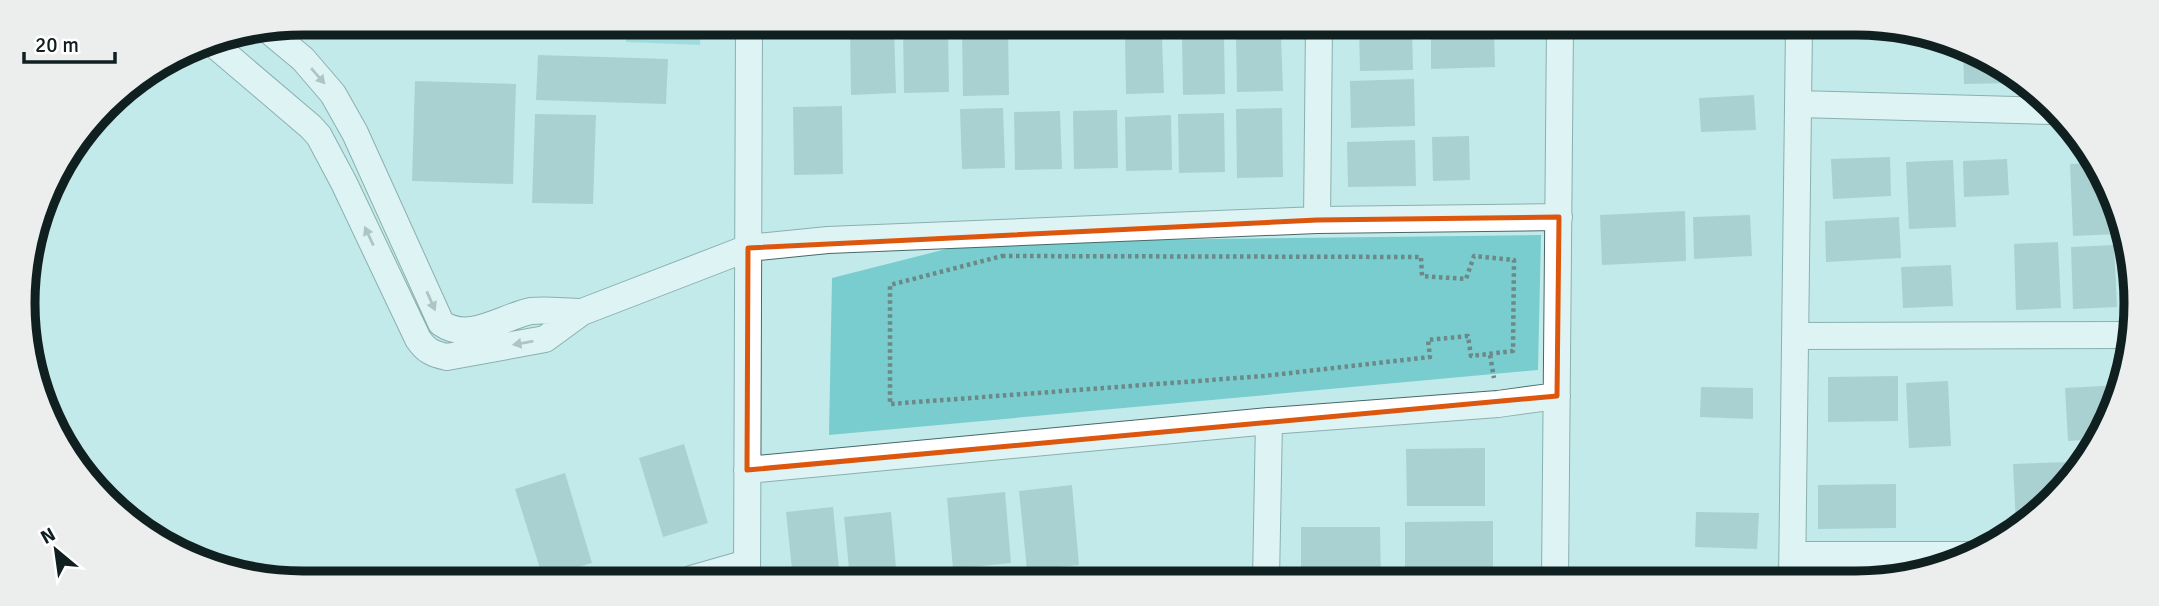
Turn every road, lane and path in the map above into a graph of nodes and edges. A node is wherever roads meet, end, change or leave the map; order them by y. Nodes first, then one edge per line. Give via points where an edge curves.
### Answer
1 (749, 35) edge
2 (1319, 35) edge
3 (1560, 35) edge
4 (1799, 35) edge
5 (276, 37) edge
6 (219, 48) edge
7 (1798, 104) junction
8 (2043, 111) edge
9 (1559, 217) junction
10 (1317, 220) junction
11 (748, 248) junction
12 (890, 285) joint
13 (582, 312) junction
14 (2122, 335) edge
15 (1796, 336) junction
16 (1557, 396) junction
17 (1269, 421) junction
18 (747, 470) junction
19 (1940, 558) edge
20 (1792, 568) edge
21 (747, 571) edge
22 (1266, 571) edge
23 (1555, 571) edge

1 - 11 street
2 - 10 street
3 - 9 street
4 - 7 street
5 -> 13 street via 333,94 441,323 449,329 471,330 533,311
13 -> 6 street via 545,339 447,357 424,348 319,136
7 - 8 street
7 - 15 street
9 - 10 street
9 - 16 street
10 - 11 street via 828,240
11 - 13 street
11 - 18 street
12 - 12 path via 890,404 1264,376 1430,357 1428,340 1468,336 1471,356 1513,351 1514,260 1474,256 1466,278 1422,276 1420,257 1002,256
14 - 15 street
15 - 20 street
16 - 17 street
16 - 23 street
17 - 18 street
17 - 22 street
18 - 21 street
19 - 20 street

